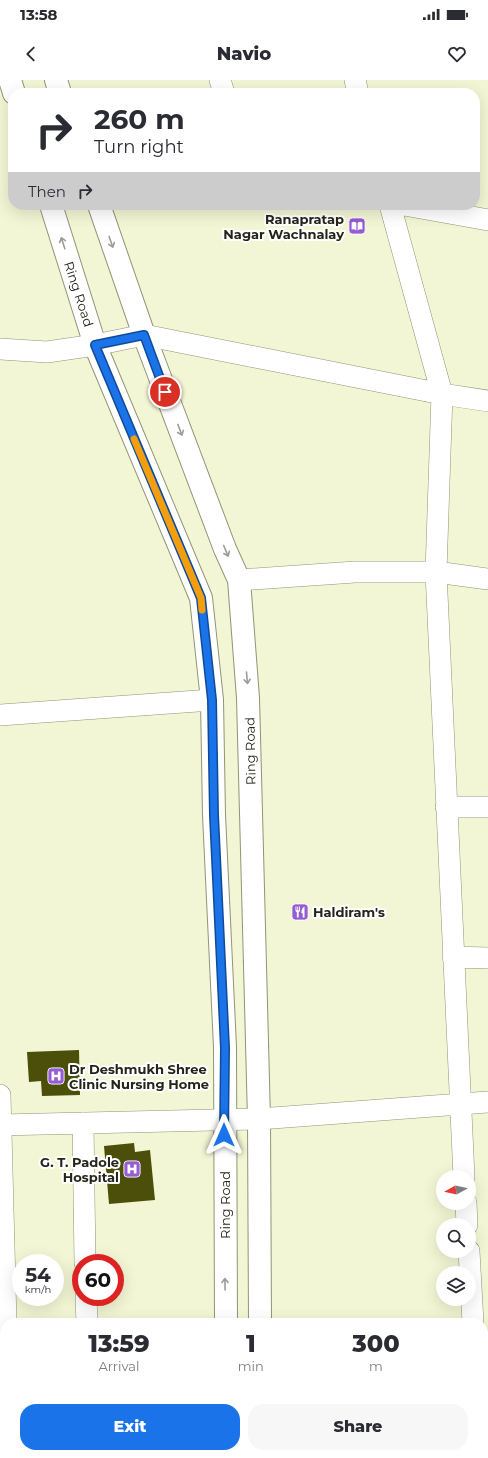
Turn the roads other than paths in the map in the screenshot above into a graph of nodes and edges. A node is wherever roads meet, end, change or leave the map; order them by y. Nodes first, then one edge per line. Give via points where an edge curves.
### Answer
1 (52, 210) edge
2 (101, 210) edge
3 (391, 210) edge
4 (432, 210) edge
5 (488, 220) edge
6 (144, 335) junction
7 (95, 345) junction
8 (0, 349) edge
9 (442, 394) junction
10 (488, 401) edge
11 (436, 572) junction
12 (488, 579) edge
13 (239, 580) junction
14 (212, 700) junction
15 (0, 716) edge
16 (446, 807) junction
17 (488, 807) edge
18 (453, 958) junction
19 (488, 958) edge
20 (0, 1095) edge
21 (488, 1102) edge
22 (459, 1103) junction
23 (259, 1119) junction
24 (224, 1120) junction
25 (83, 1123) junction
26 (0, 1125) edge
27 (464, 1170) edge
28 (85, 1254) edge
29 (469, 1258) edge
30 (86, 1306) edge
31 (6, 1318) edge
32 (87, 1318) edge
33 (226, 1318) edge
34 (260, 1318) edge
35 (473, 1318) edge

7 -> 1 main road, Ring Road
2 -> 6 main road, Ring Road
3 - 9 street
4 - 5 street
6 - 7 street
6 - 9 street
6 -> 13 main road, Ring Road
7 - 8 street via 47,352
7 - 14 main road, Ring Road via 201,598
9 - 10 street
9 - 11 street
11 - 12 street
11 - 13 street via 356,572
11 - 16 street
13 -> 23 main road, Ring Road via 248,698
14 - 15 street
14 - 24 main road, Ring Road via 214,815 225,1048
16 - 17 street
16 - 18 street
18 - 19 street
18 - 22 street
20 - 26 street
21 - 22 street
22 - 23 street
22 - 27 street
23 - 24 street
23 - 34 main road, Ring Road
24 - 25 street
33 -> 24 main road, Ring Road
25 - 26 street
25 - 28 street
26 - 31 street
29 - 35 street
30 - 32 street

